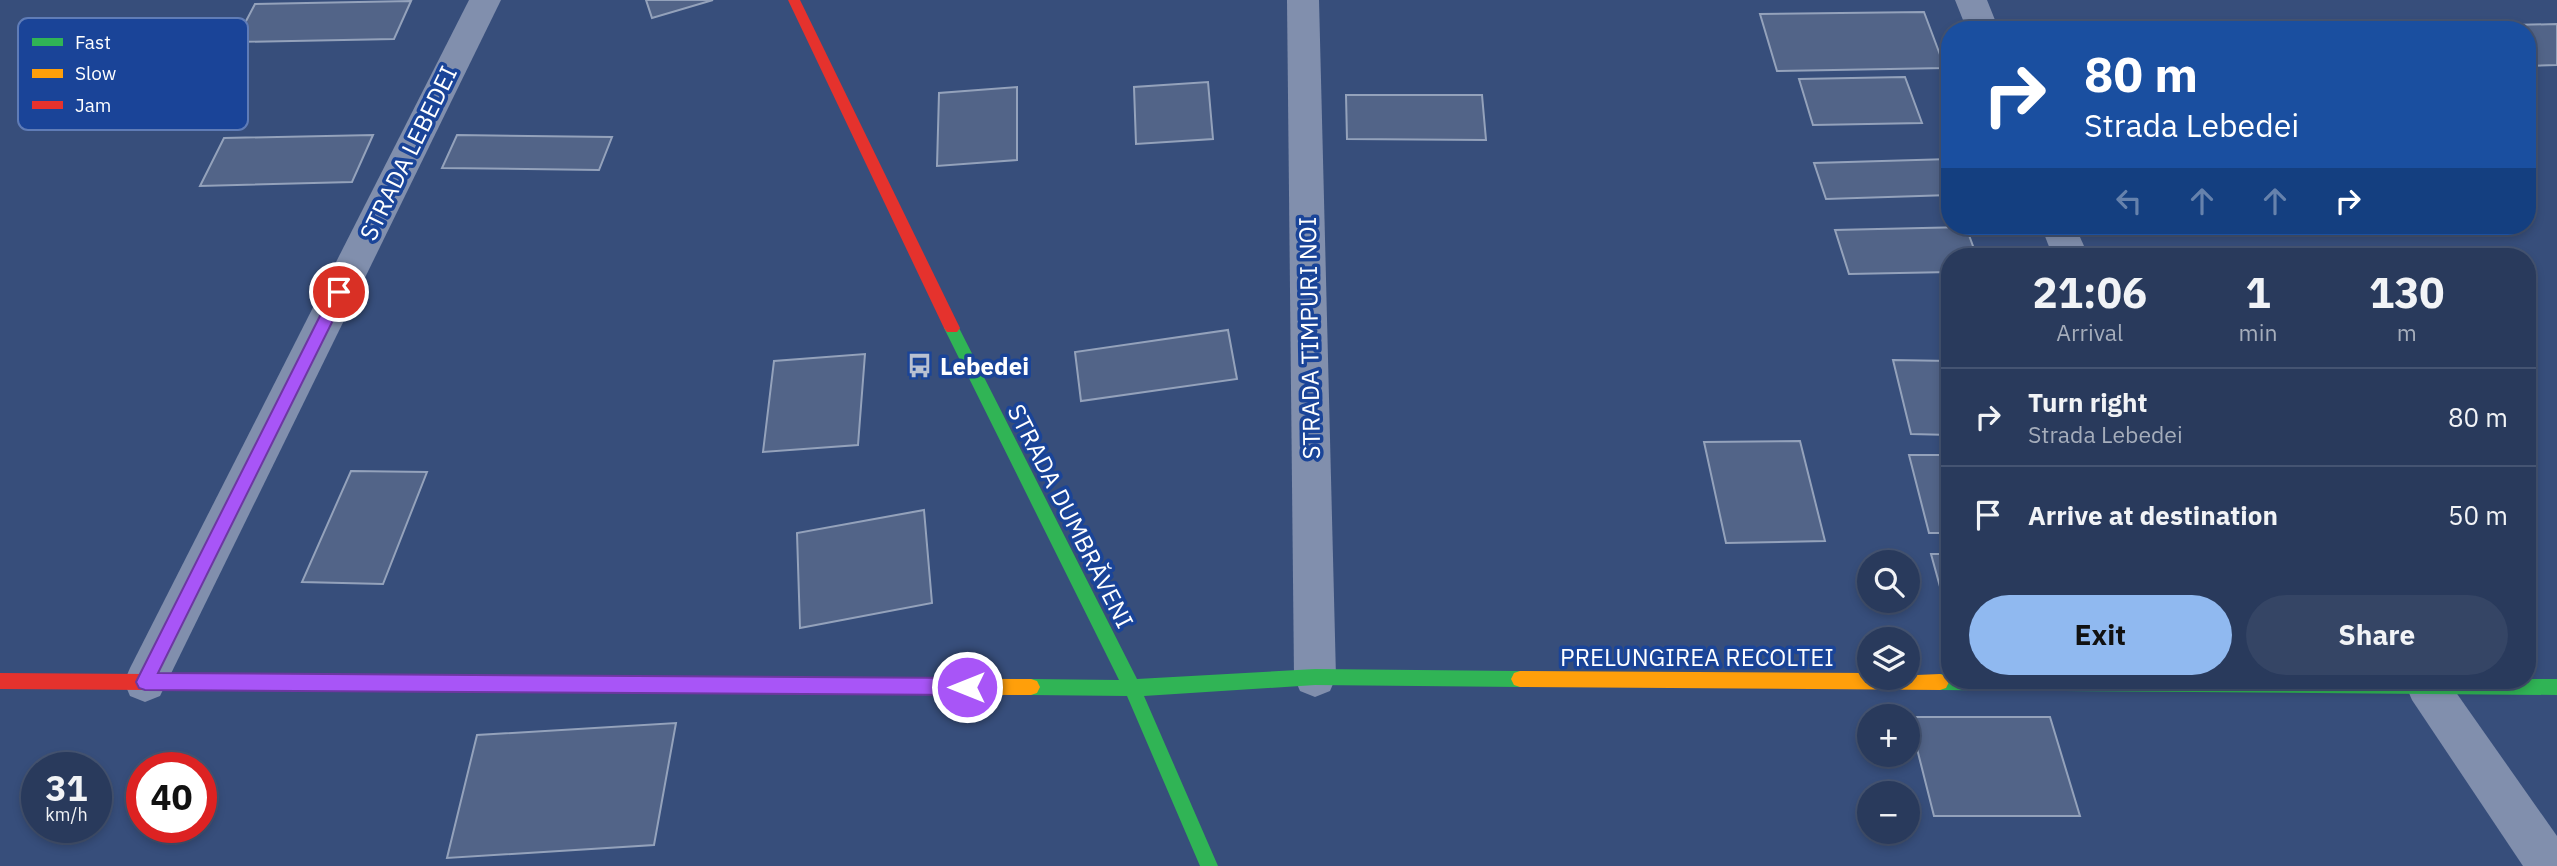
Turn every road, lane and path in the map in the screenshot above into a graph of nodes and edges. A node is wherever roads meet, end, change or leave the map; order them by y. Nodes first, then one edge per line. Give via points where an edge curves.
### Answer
1 (485, 0) edge
2 (794, 0) edge
3 (1303, 0) edge
4 (1971, 0) edge
5 (1979, 21) edge
6 (1315, 677) junction
7 (0, 681) edge
8 (1941, 681) edge
9 (145, 682) junction
10 (2536, 687) edge
11 (2557, 687) edge
12 (1132, 688) junction
13 (2429, 689) edge
14 (1209, 866) edge
15 (2550, 866) edge

1 - 9 street, STRADA LEBEDEI
2 - 12 street, STRADA DUMBRĂVENI
3 - 6 street, STRADA TIMPURI NOI
4 - 5 street
6 - 8 street, PRELUNGIREA RECOLTEI
6 - 12 street, PRELUNGIREA RECOLTEI
7 - 9 street, PRELUNGIREA RECOLTEI
9 - 12 street, PRELUNGIREA RECOLTEI
10 - 11 street, PRELUNGIREA RECOLTEI
12 - 14 street, STRADA DUMBRĂVENI
13 - 15 street

